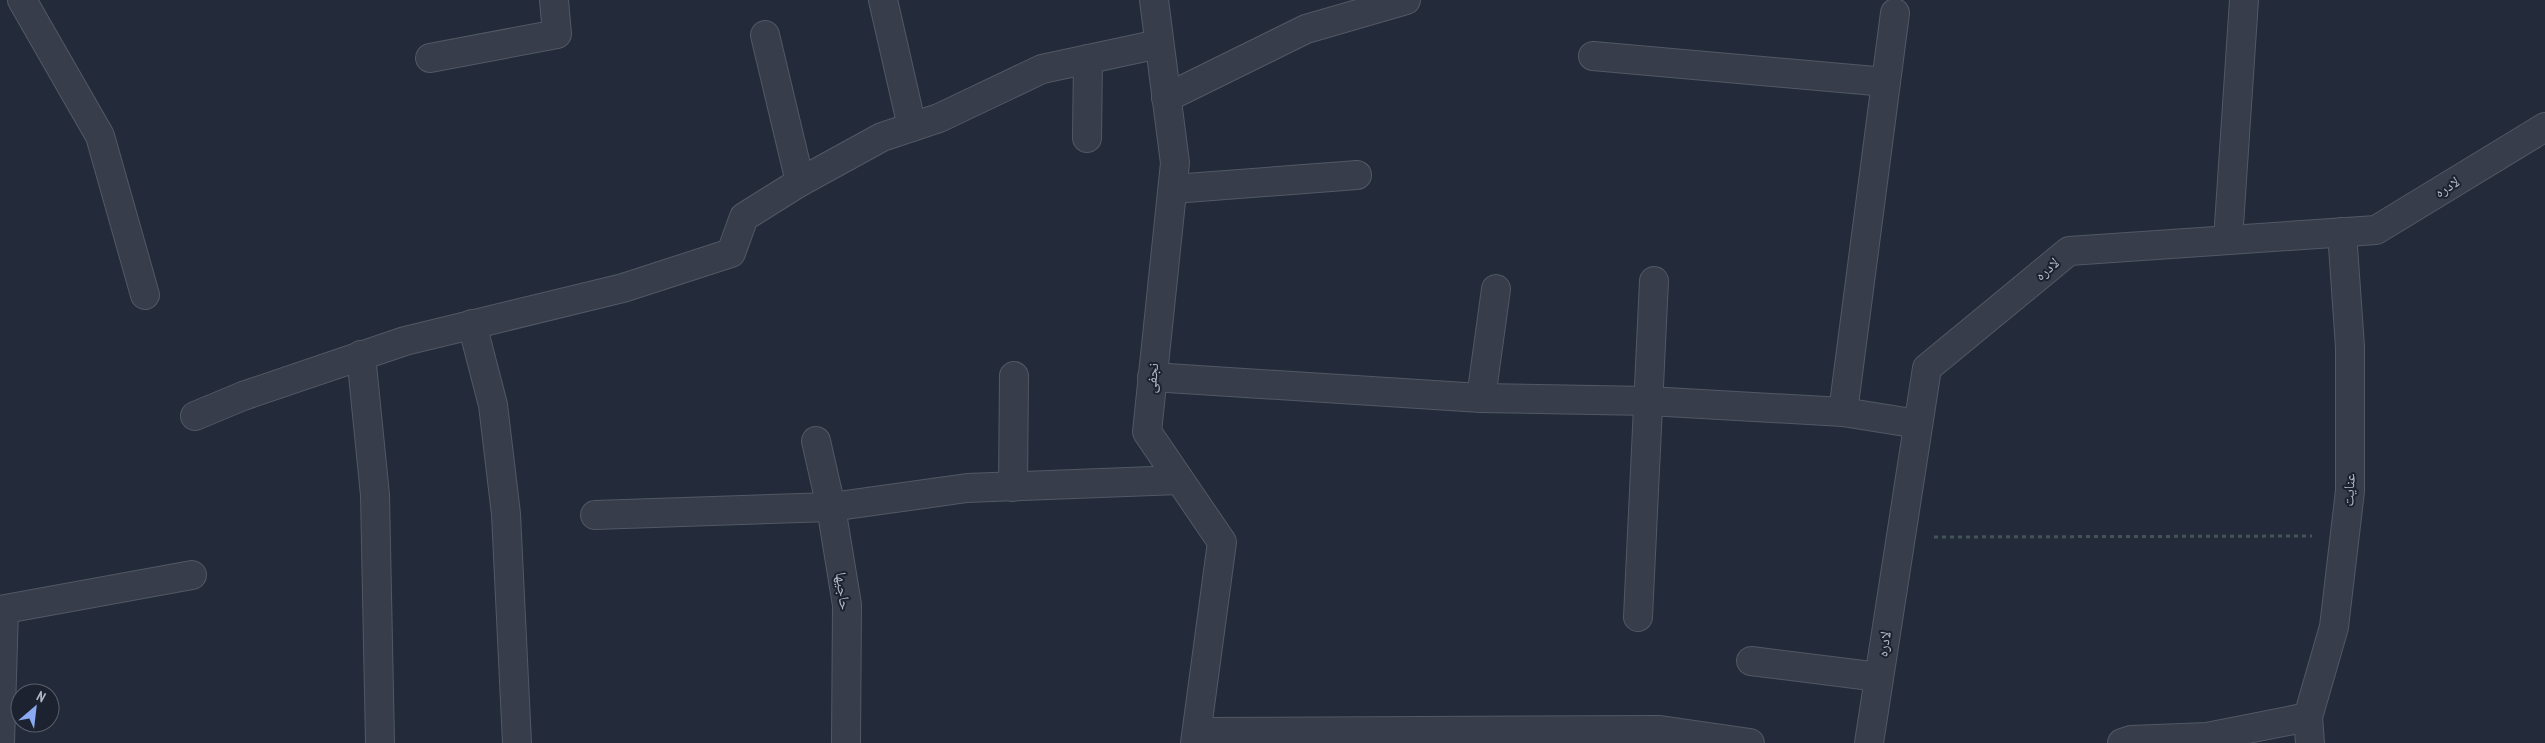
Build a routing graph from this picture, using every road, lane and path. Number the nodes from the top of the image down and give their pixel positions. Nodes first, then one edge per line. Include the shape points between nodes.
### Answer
1 (22, 0) edge
2 (554, 0) edge
3 (883, 0) edge
4 (1154, 0) edge
5 (1406, 0) edge
6 (2244, 0) edge
7 (1895, 13) dead end
8 (765, 35) dead end
9 (1159, 44) junction
10 (1593, 56) dead end
11 (430, 58) dead end
12 (1088, 59) junction
13 (1886, 82) junction
14 (1166, 98) junction
15 (912, 127) junction
16 (2545, 127) edge
17 (1087, 138) dead end
18 (1357, 175) dead end
19 (800, 182) junction
20 (1172, 189) junction
21 (2342, 232) junction
22 (2228, 240) junction
23 (1654, 281) dead end
24 (1496, 289) dead end
25 (145, 295) dead end
26 (472, 324) junction
27 (361, 355) junction
28 (1014, 376) dead end
29 (1152, 377) junction
30 (1481, 398) junction
31 (1649, 401) junction
32 (1843, 412) junction
33 (195, 416) dead end
34 (1918, 424) junction
35 (816, 441) dead end
36 (1179, 480) junction
37 (1014, 487) junction
38 (831, 507) junction
39 (595, 515) dead end
40 (2345, 536) junction
41 (1901, 537) junction
42 (192, 575) dead end
43 (2, 610) edge
44 (1638, 617) dead end
45 (1751, 661) dead end
46 (1879, 677) junction
47 (2309, 730) edge
48 (1609, 736) edge
49 (1362, 737) edge
50 (1190, 739) edge
51 (0, 743) edge
52 (380, 743) edge
53 (516, 743) edge
54 (846, 743) edge
55 (1750, 743) edge
56 (1869, 743) edge
57 (2122, 743) edge

1 - 25 street via 100,136
2 - 11 street via 557,34
3 - 15 street
4 - 9 street, نجفی
5 - 14 street via 1306,29
6 - 22 street
7 - 13 street
8 - 19 street
9 - 12 street
9 - 14 street, نجفی
10 - 13 street
12 - 15 street via 1042,69 939,118
12 - 17 street
13 - 32 street
14 - 20 street, نجفی via 1175,164
15 - 19 street via 882,138
16 - 21 street, لادره via 2376,230
18 - 20 street
19 - 26 street via 744,217 731,253 623,288
20 - 29 street, نجفی
21 - 22 street, لادره
21 - 40 street, عنایت via 2350,347 2350,491
22 - 34 street, لادره via 2069,251 1927,368
23 - 31 street
24 - 30 street
26 - 27 street via 405,340
26 - 53 street via 493,404 506,514
27 - 33 street
27 - 52 street via 375,495
28 - 37 street
29 - 30 street
29 - 36 street, نجفی via 1147,432
30 - 31 street
31 - 32 street
31 - 44 street
32 - 34 street
34 - 41 street, لادره
35 - 38 street, حاجیها
36 - 37 street
36 - 50 street, نجفی via 1222,542
37 - 38 street via 967,488
38 - 39 street
38 - 54 street, حاجیها via 847,605
40 - 41 path
40 - 47 street, عنایت via 2334,627
41 - 46 street, لادره
42 - 43 street
43 - 51 street
45 - 46 street
46 - 56 street, لادره
47 - 57 street
48 - 49 street
48 - 55 street via 1660,730
49 - 50 street

